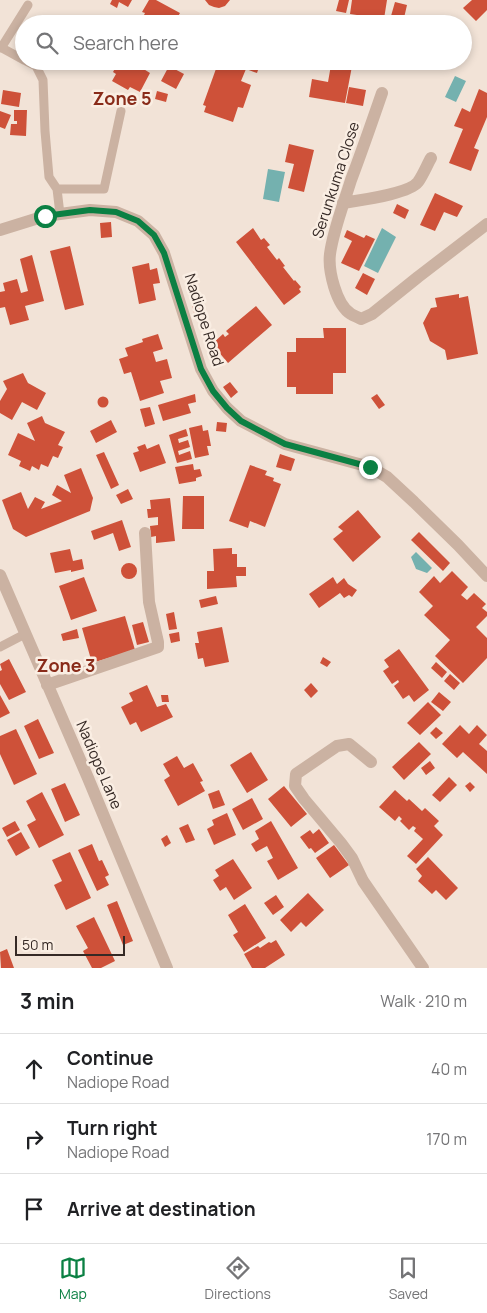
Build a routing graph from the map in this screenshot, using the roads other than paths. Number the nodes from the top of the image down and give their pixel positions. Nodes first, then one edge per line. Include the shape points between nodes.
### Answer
1 (28, 5) dead end
2 (22, 15) edge
3 (15, 26) edge
4 (1, 48) edge
5 (15, 55) edge
6 (38, 70) edge
7 (382, 93) dead end
8 (121, 111) dead end
9 (431, 158) dead end
10 (57, 189) junction
11 (344, 203) junction
12 (60, 214) junction
13 (487, 224) edge
14 (0, 230) edge
15 (144, 533) dead end
16 (0, 575) edge
17 (487, 576) edge
18 (26, 634) junction
19 (0, 647) edge
20 (47, 685) junction
21 (371, 762) dead end
22 (166, 968) edge
23 (423, 968) edge

1 - 2 lane
3 - 4 lane
4 - 5 lane
6 - 10 lane via 44,80 49,177
7 - 11 street, Serunkuma Close
8 - 10 lane via 104,190
9 - 11 street via 417,183 408,189
10 - 12 lane
11 - 13 street, Serunkuma Close via 330,254 330,269 344,308 361,319 372,314
12 - 14 street, Nadiope Road
12 - 17 street, Nadiope Road via 90,210 116,212 138,221 154,235 164,253 201,369 227,408 241,421 285,444 370,467 386,477
15 - 20 street via 149,602 158,648
16 - 18 street, Nadiope Lane
18 - 19 lane
18 - 20 street, Nadiope Lane
20 - 22 street, Nadiope Lane
21 - 23 street via 349,744 337,746 296,774 295,786 352,858 363,881

